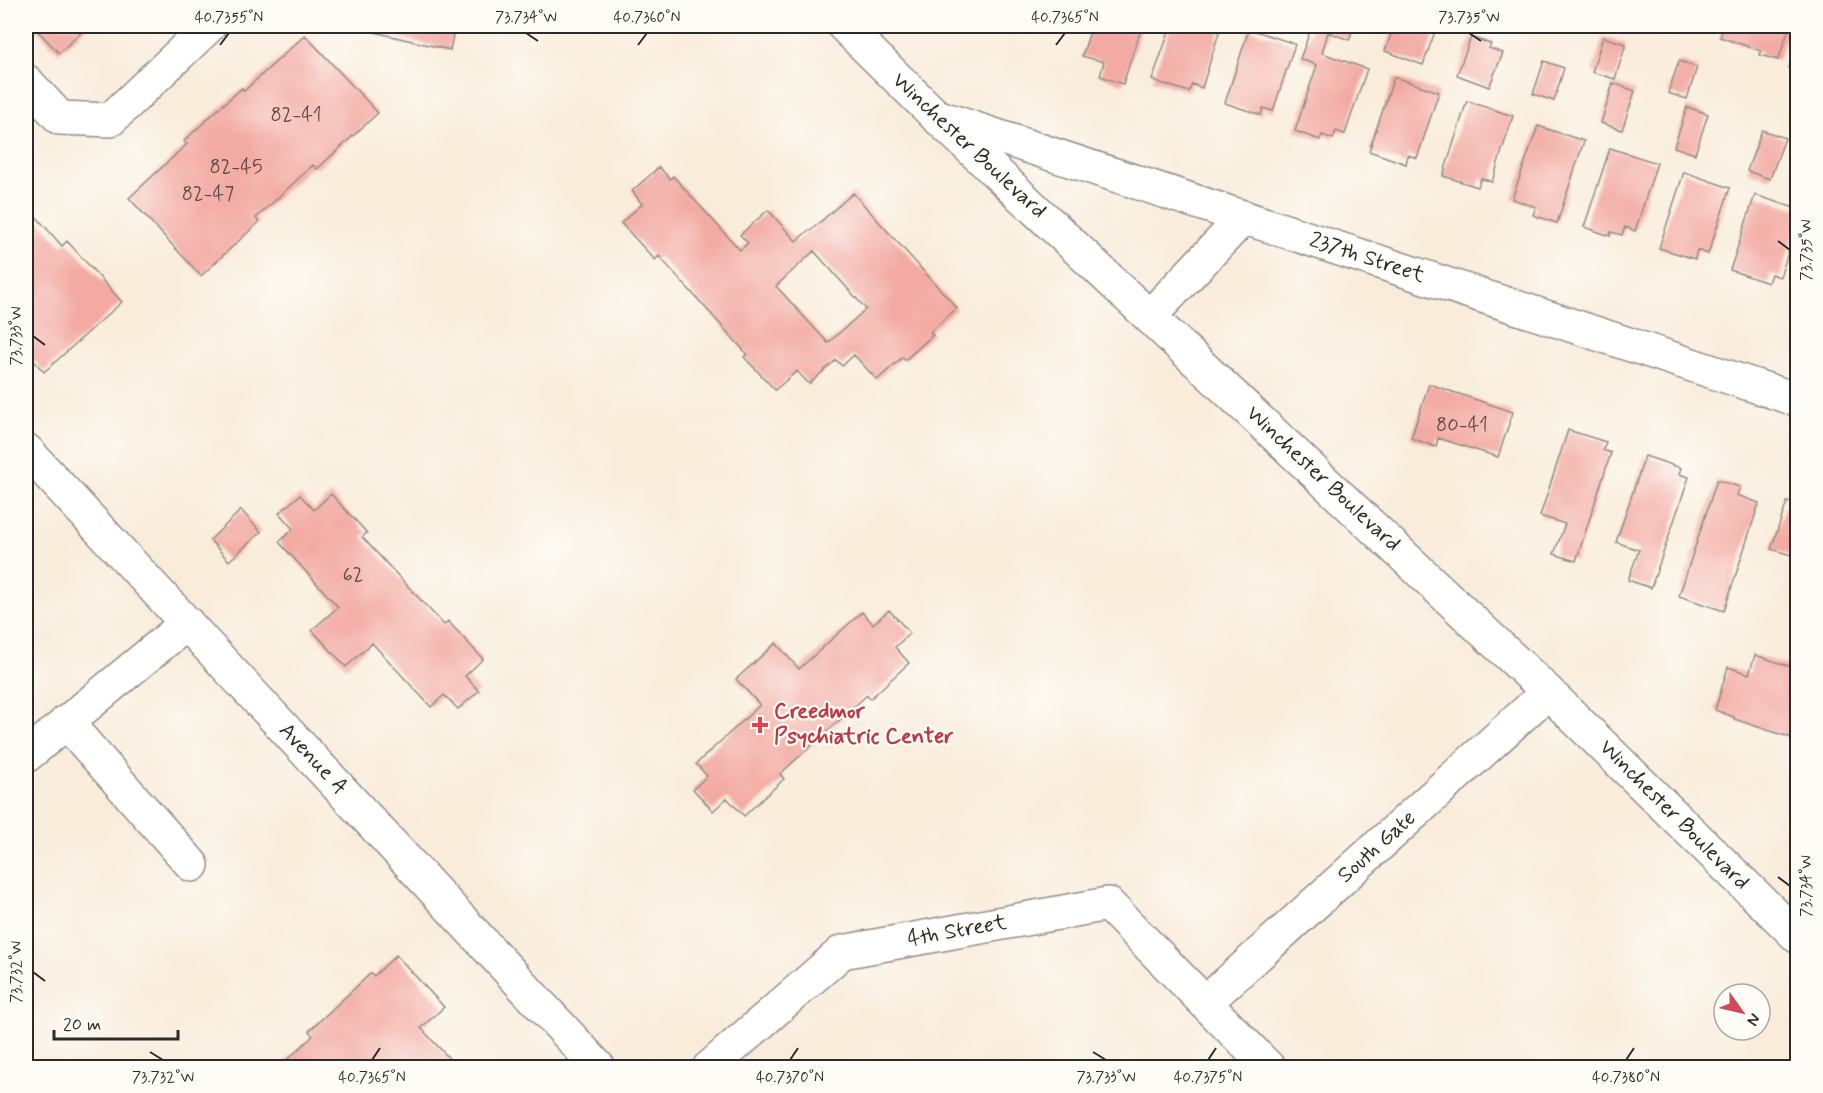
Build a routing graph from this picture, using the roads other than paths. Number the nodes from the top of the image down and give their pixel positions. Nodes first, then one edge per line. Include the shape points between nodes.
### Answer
1 (209, 26) edge
2 (844, 26) edge
3 (26, 81) edge
4 (936, 116) junction
5 (1244, 217) junction
6 (1150, 316) junction
7 (1797, 400) edge
8 (26, 450) edge
9 (187, 623) junction
10 (1548, 692) junction
11 (66, 722) junction
12 (26, 756) edge
13 (192, 865) dead end
14 (1797, 937) edge
15 (1206, 1002) junction
16 (599, 1068) edge
17 (709, 1068) edge
18 (1269, 1068) edge

1 - 3 street via 110,120 60,118
2 - 4 street, Winchester Boulevard
4 - 5 street, 237th Street
4 - 6 street, Winchester Boulevard
5 - 6 street
5 - 7 street, 237th Street
6 - 10 street, Winchester Boulevard
8 - 9 street, Avenue A
9 - 11 street
9 - 16 street, Avenue A
10 - 14 street, Winchester Boulevard
10 - 15 street, South Gate
11 - 12 street
11 - 13 street
15 - 17 street, 4th Street via 1108,904 842,952
15 - 18 street

